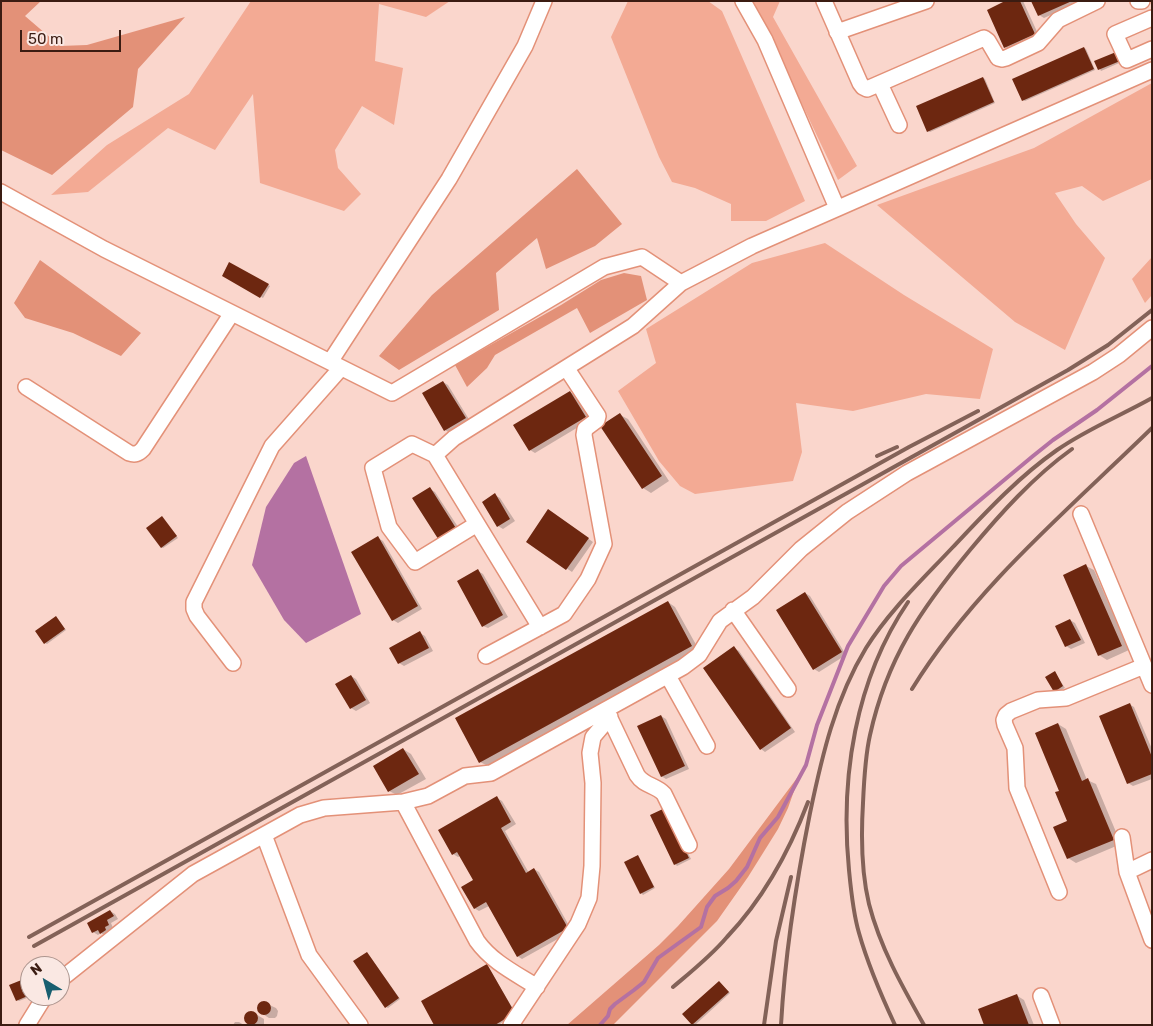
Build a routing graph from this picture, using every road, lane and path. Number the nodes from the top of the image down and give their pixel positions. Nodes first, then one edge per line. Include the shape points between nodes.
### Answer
1 (544, 1) edge
2 (743, 1) edge
3 (824, 1) edge
4 (926, 1) edge
5 (1097, 1) edge
6 (1138, 1) edge
7 (1142, 1) edge
8 (1152, 18) edge
9 (837, 32) junction
10 (1152, 49) edge
11 (1152, 70) edge
12 (880, 84) junction
13 (899, 125) dead end
14 (1, 192) edge
15 (837, 208) junction
16 (681, 283) junction
17 (232, 313) junction
18 (1152, 328) edge
19 (335, 365) junction
20 (568, 369) junction
21 (26, 387) dead end
22 (435, 455) junction
23 (1081, 514) dead end
24 (477, 524) junction
25 (733, 610) junction
26 (540, 627) junction
27 (486, 656) dead end
28 (233, 663) dead end
29 (1144, 666) junction
30 (668, 676) junction
31 (1152, 686) edge
32 (788, 689) dead end
33 (608, 714) junction
34 (707, 746) dead end
35 (403, 802) junction
36 (264, 835) junction
37 (1122, 837) dead end
38 (689, 845) dead end
39 (1152, 860) edge
40 (1127, 872) junction
41 (1060, 892) dead end
42 (1152, 940) edge
43 (70, 972) edge
44 (537, 987) junction
45 (1041, 996) dead end
46 (39, 1006) edge
47 (27, 1025) edge
48 (360, 1025) edge
49 (511, 1025) edge
50 (1052, 1025) edge

1 - 19 street via 524,46 449,179
2 - 15 street via 765,40
3 - 9 street
4 - 9 street
5 - 12 street via 1058,20 1038,43 1006,58 998,58 984,38
6 - 7 street
8 - 10 street via 1116,34 1127,60
9 - 12 street via 863,87 867,89
11 - 15 street
12 - 13 street
14 - 17 street via 104,249
15 - 16 street via 752,246
16 - 19 street via 642,257 604,267 392,393
16 - 20 street via 633,326
17 - 19 street
17 - 21 street via 143,449 134,455
18 - 25 street via 1093,372 907,473 847,512 801,549 753,597
19 - 28 street via 272,446 194,602 197,616
20 - 22 street via 454,438
20 - 26 street via 598,416 584,435 604,544 588,579 571,605 564,614
22 - 24 street
22 - 24 street via 412,444 373,468 389,527 414,562
23 - 29 street
24 - 26 street
25 - 30 street via 720,621 699,655
25 - 32 street
26 - 27 street
29 - 31 street
29 - 41 street via 1066,698 1038,700 1011,711 1004,720 1015,748 1017,788
30 - 33 street
30 - 34 street
33 - 35 street via 498,770 466,776 428,796
33 - 38 street via 637,775 644,784 664,794
33 - 44 street via 593,737 590,753 593,783 589,898 578,924
35 - 36 street via 324,808 300,815
35 - 44 street via 481,946 495,960
36 - 43 street via 193,874
36 - 48 street via 309,956
37 - 40 street
39 - 40 street
40 - 42 street
44 - 49 street
45 - 50 street
46 - 47 street

